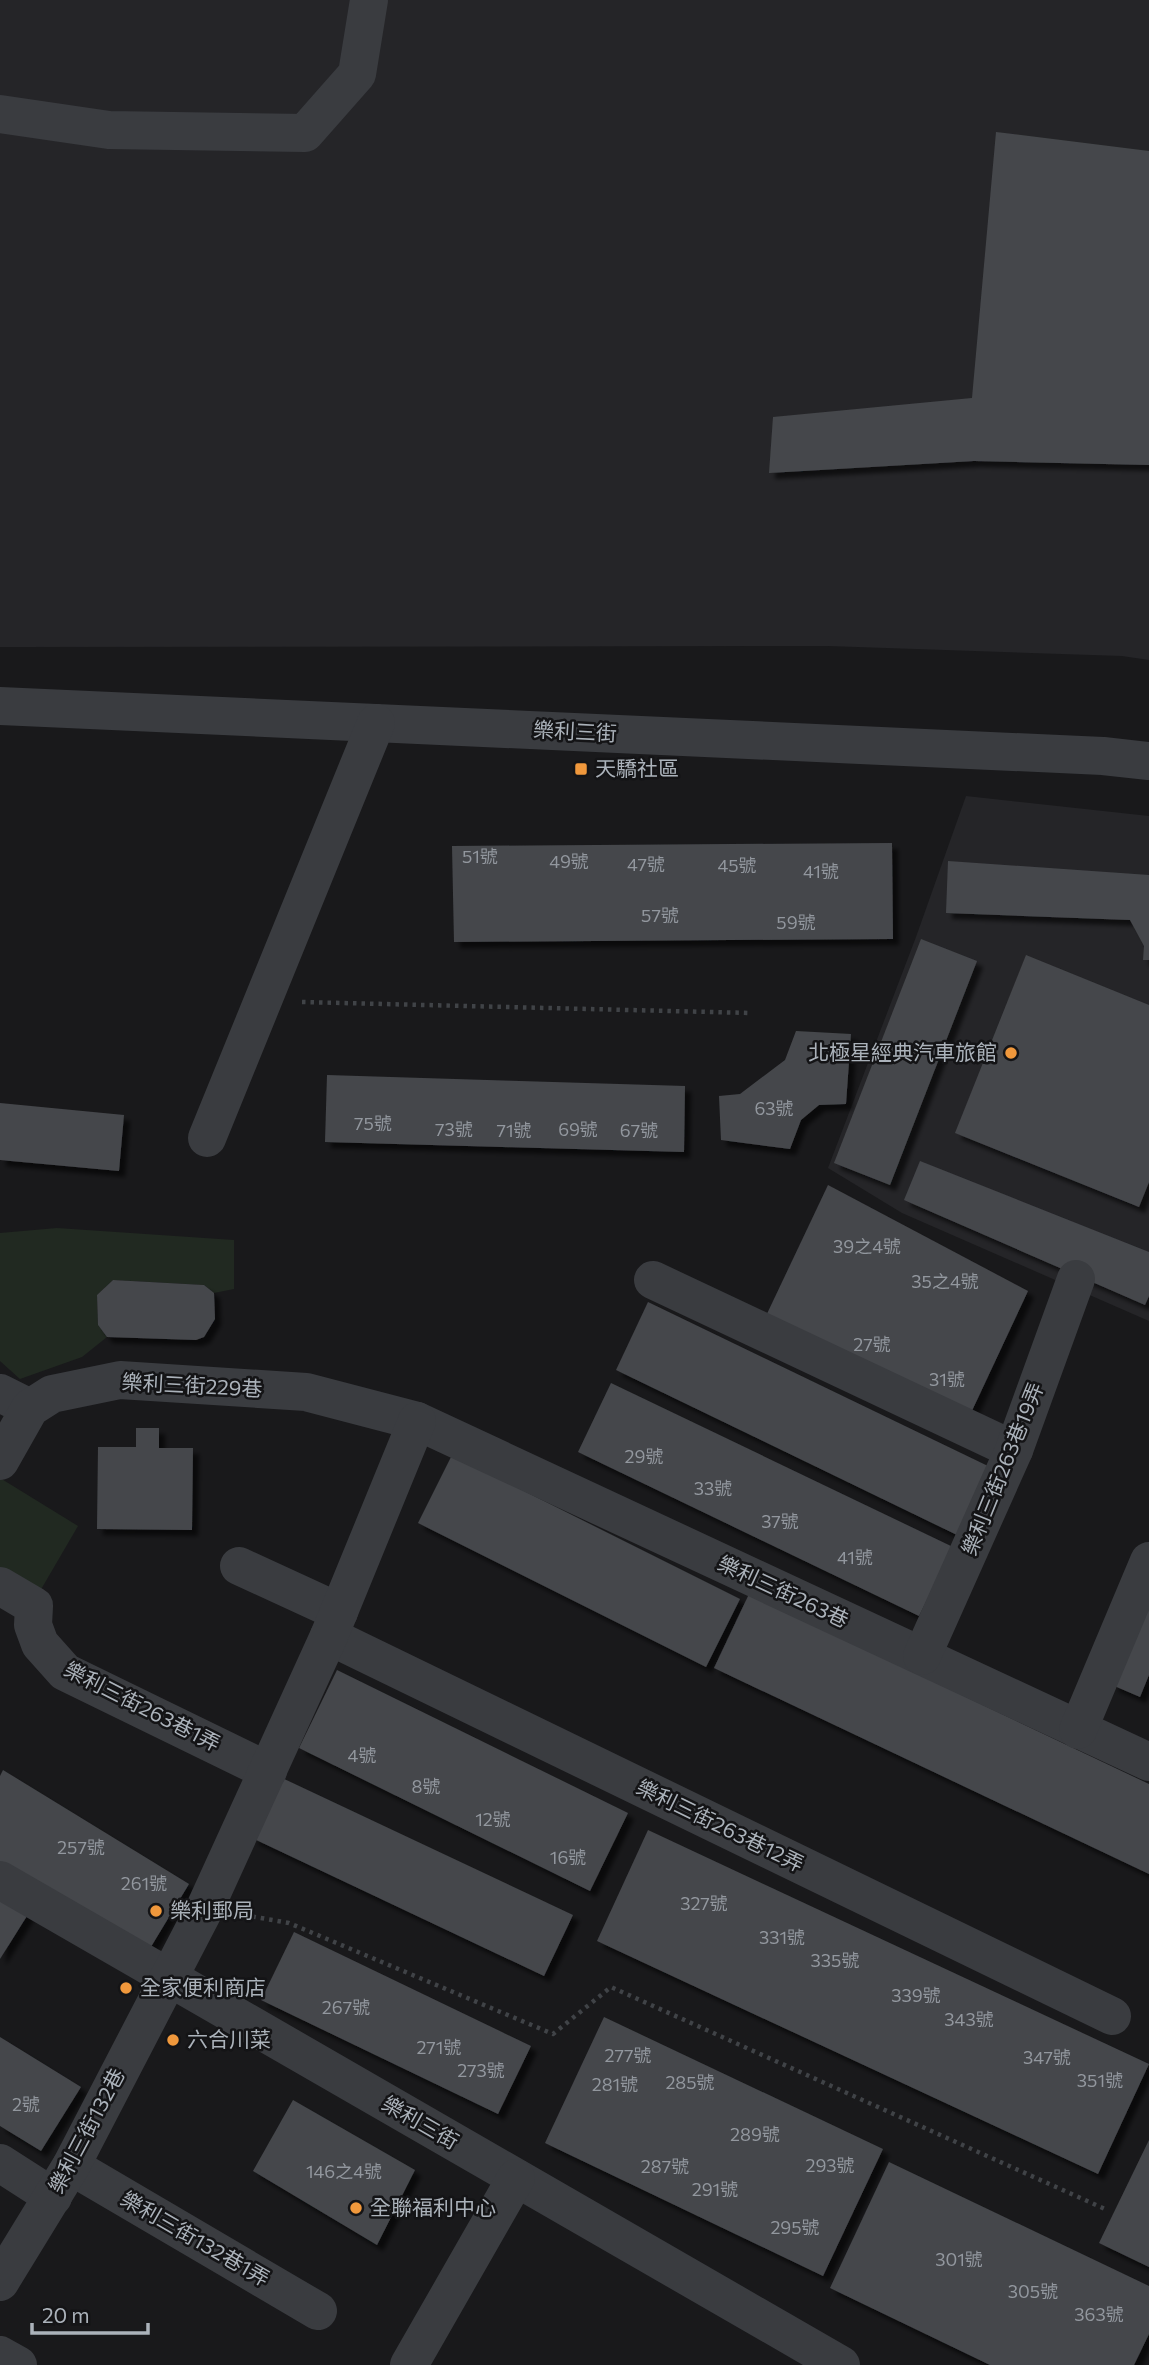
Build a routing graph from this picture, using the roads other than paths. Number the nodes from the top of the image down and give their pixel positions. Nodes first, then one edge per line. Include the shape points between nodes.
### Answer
1 (369, 0) edge
2 (0, 114) edge
3 (0, 706) edge
4 (376, 723) junction
5 (1149, 761) edge
6 (207, 1138) dead end
7 (1076, 1279) dead end
8 (653, 1280) dead end
9 (15, 1400) edge
10 (417, 1421) junction
11 (1014, 1450) junction
12 (0, 1461) edge
13 (1149, 1561) edge
14 (240, 1566) dead end
15 (0, 1586) edge
16 (334, 1624) junction
17 (922, 1656) junction
18 (1078, 1730) junction
19 (1149, 1762) edge
20 (268, 1771) junction
21 (0, 1880) edge
22 (168, 1977) junction
23 (1112, 2016) dead end
24 (0, 2163) edge
25 (516, 2178) junction
26 (62, 2182) junction
27 (0, 2282) edge
28 (318, 2311) dead end
29 (0, 2355) edge
30 (18, 2365) edge
31 (409, 2365) edge
32 (841, 2365) edge

1 - 2 street via 356,74 305,132 108,130
3 - 4 street, 樂利三街
4 - 5 street, 樂利三街
4 - 6 street
7 - 11 street, 樂利三街263巷19弄
8 - 11 street
9 - 10 street, 樂利三街229巷 via 120,1380 306,1392
9 - 12 street, 樂利三街229巷
10 - 16 street, 樂利三街132巷
10 - 17 street, 樂利三街263巷
11 - 17 street, 樂利三街263巷19弄
13 - 18 street
14 - 16 street, 樂利三街263巷12弄
15 - 20 street, 樂利三街263巷1弄 via 34,1606 33,1625 40,1644 65,1672
16 - 20 street, 樂利三街132巷
16 - 23 street, 樂利三街263巷12弄
17 - 18 street, 樂利三街263巷
18 - 19 street, 樂利三街263巷
20 - 22 street, 樂利三街132巷
21 - 22 street, 樂利三街
22 - 25 street, 樂利三街
22 - 26 street, 樂利三街132巷
24 - 26 street, 樂利三街132巷1弄
25 - 31 street
25 - 32 street, 樂利三街
26 - 27 street, 樂利三街132巷
26 - 28 street, 樂利三街132巷1弄
29 - 30 street

